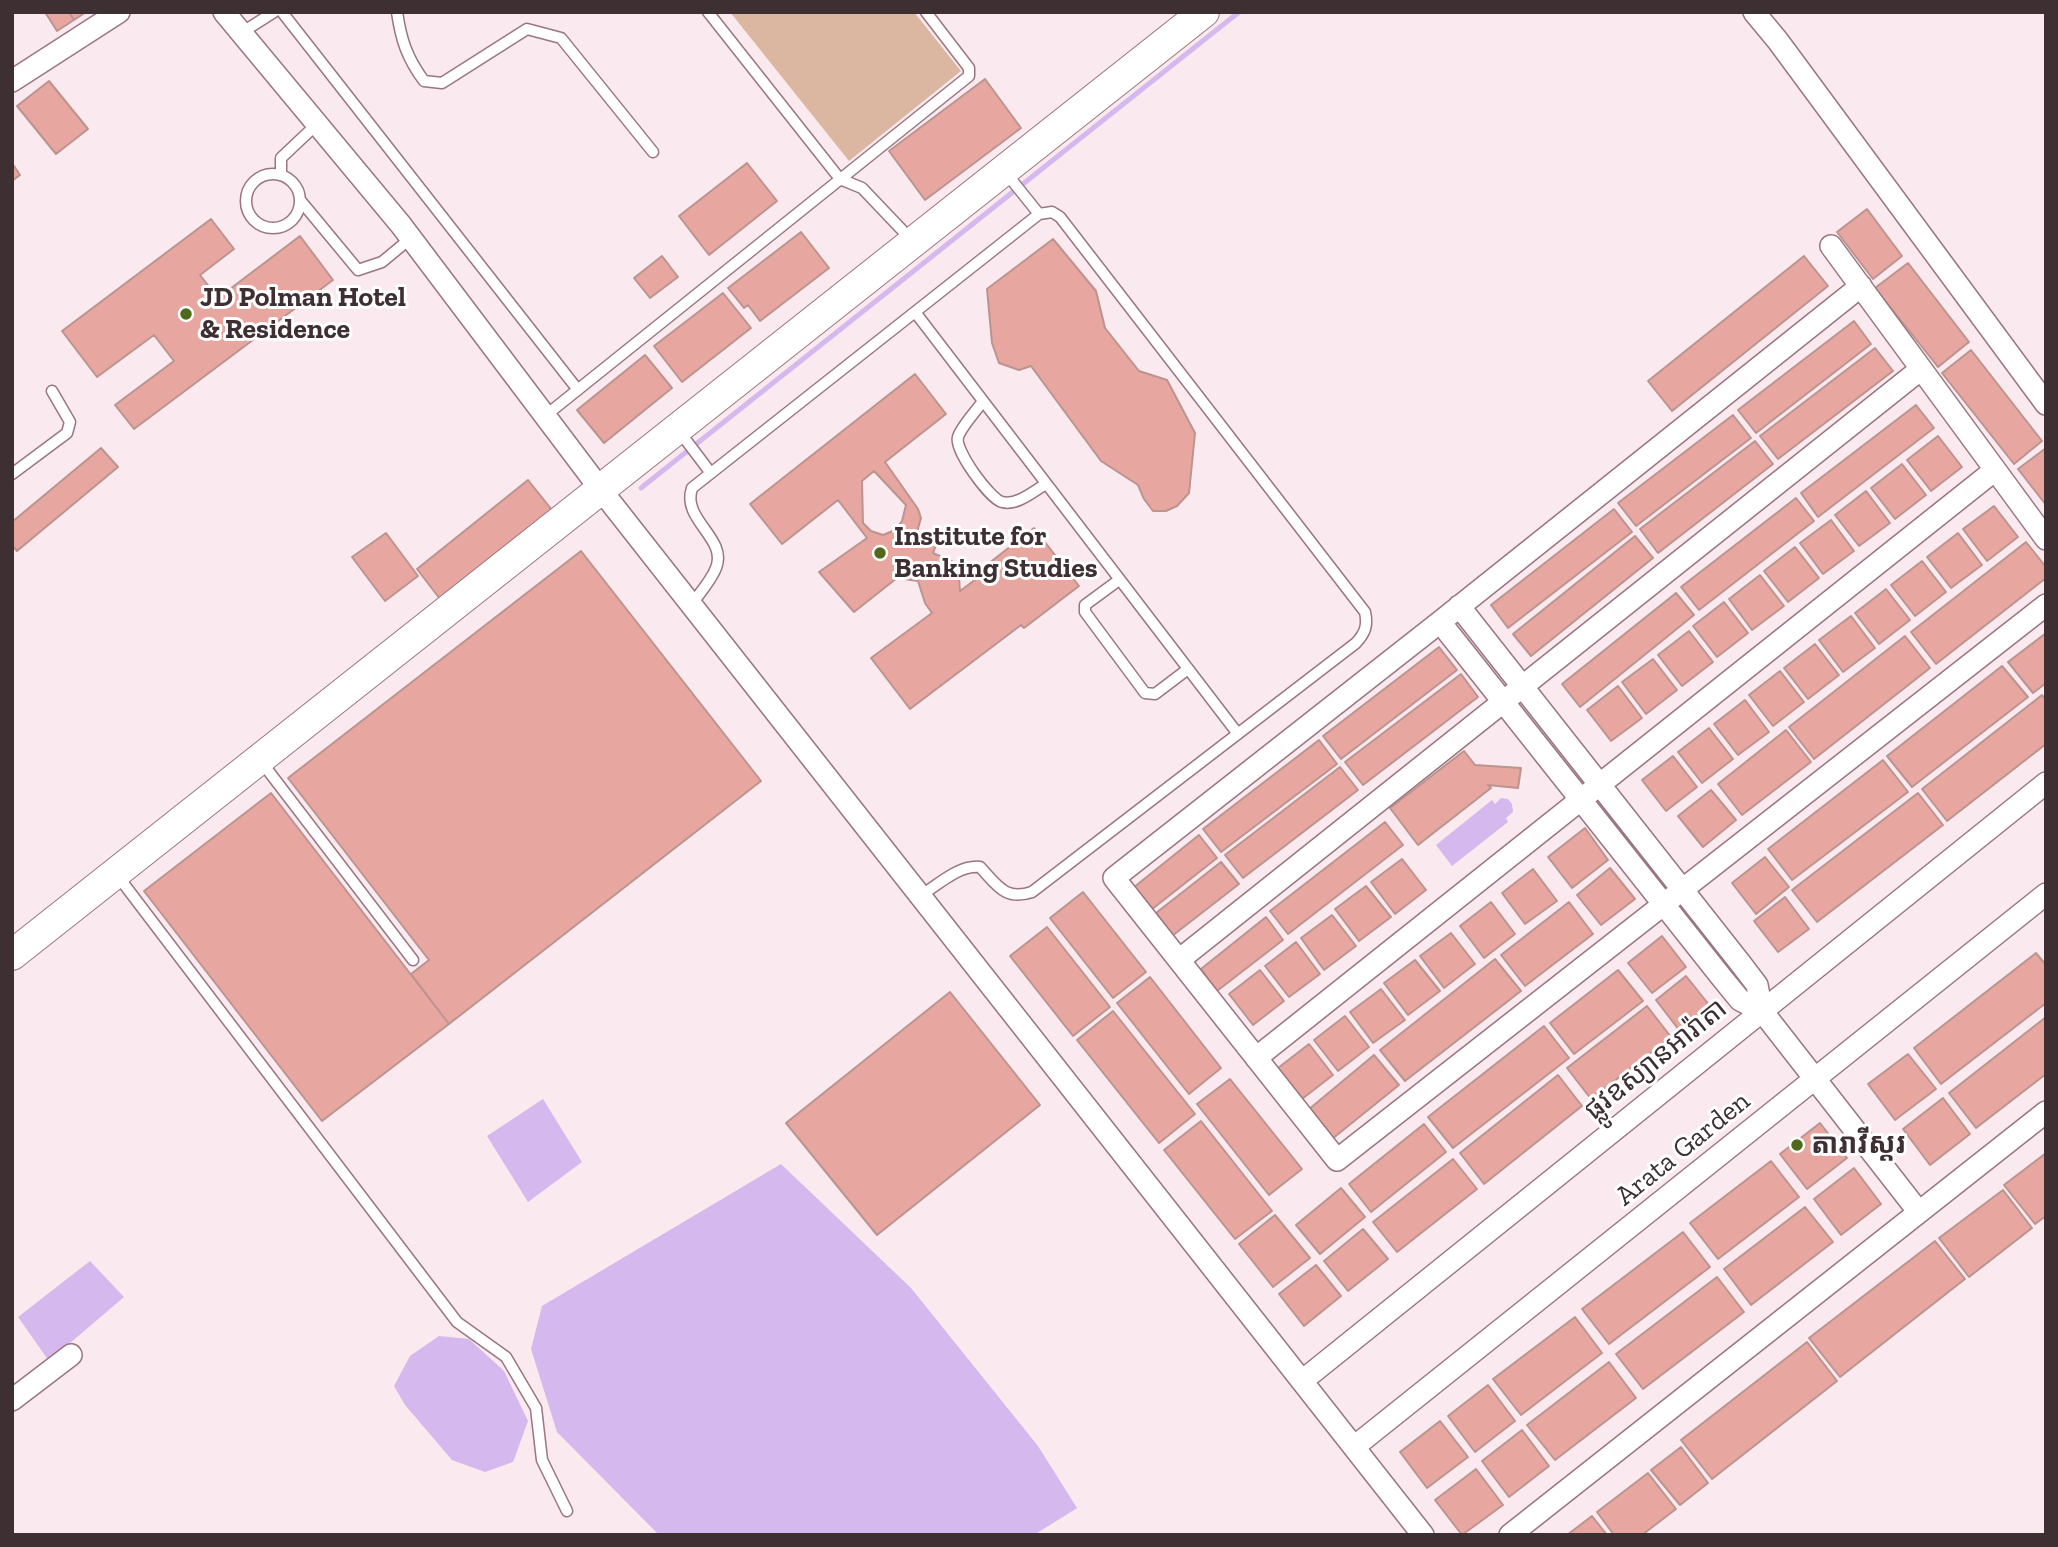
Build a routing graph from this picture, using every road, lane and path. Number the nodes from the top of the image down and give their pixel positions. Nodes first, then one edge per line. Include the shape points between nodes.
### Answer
1 (119, 12) edge
2 (224, 12) edge
3 (274, 12) edge
4 (282, 12) edge
5 (397, 12) edge
6 (708, 12) edge
7 (926, 12) edge
8 (1204, 12) edge
9 (1754, 12) edge
10 (242, 33) junction
11 (12, 81) edge
12 (317, 124) junction
13 (653, 152) dead end
14 (1007, 174) junction
15 (281, 175) junction
16 (840, 179) junction
17 (300, 200) junction
18 (1039, 214) junction
19 (411, 238) junction
20 (911, 244) junction
21 (1831, 246) dead end
22 (1861, 286) junction
23 (915, 312) junction
24 (1921, 369) junction
25 (578, 390) junction
26 (52, 391) dead end
27 (983, 401) junction
28 (2046, 404) edge
29 (545, 416) junction
30 (680, 433) junction
31 (1995, 470) junction
32 (710, 472) junction
33 (12, 474) edge
34 (1046, 484) junction
35 (601, 489) junction
36 (2046, 539) edge
37 (1119, 580) junction
38 (691, 605) junction
39 (2046, 605) edge
40 (1460, 606) junction
41 (1440, 622) junction
42 (1188, 669) junction
43 (1524, 687) junction
44 (1503, 703) junction
45 (1238, 734) junction
46 (260, 760) junction
47 (2046, 783) edge
48 (1601, 785) junction
49 (1582, 800) junction
50 (115, 873) junction
51 (1683, 889) junction
52 (2046, 894) edge
53 (920, 896) junction
54 (1662, 905) junction
55 (12, 955) edge
56 (413, 960) dead end
57 (1179, 960) junction
58 (1762, 1011) junction
59 (1256, 1058) junction
60 (1815, 1079) junction
61 (2046, 1112) edge
62 (1917, 1212) junction
63 (71, 1354) dead end
64 (1302, 1381) junction
65 (12, 1400) edge
66 (1354, 1447) junction
67 (567, 1511) dead end
68 (1423, 1535) edge
69 (1510, 1535) edge

1 - 11 street
2 - 10 street
3 - 10 lane
4 - 25 lane
5 - 13 lane via 410,62 424,81 442,83 527,29 561,38
6 - 16 lane
7 - 16 lane via 969,68 969,76
8 - 14 street
9 - 28 street
10 - 12 street
12 - 15 lane via 282,158
12 - 19 street
14 - 18 lane
14 - 20 street
15 - 17 lane via 295,185
15 - 17 lane via 263,176 249,187 245,204 253,221 270,229 288,224 295,218
16 - 20 lane via 862,188
16 - 25 lane
17 - 19 lane via 358,270 382,262
18 - 23 lane
18 - 45 lane via 1052,212 1060,218 1365,612 1368,623 1356,643
19 - 29 street
20 - 30 street
21 - 22 street
22 - 24 street
22 - 40 street
23 - 27 lane
23 - 32 lane
24 - 31 street
24 - 43 street
25 - 29 lane
26 - 33 lane via 70,422 67,433
27 - 34 lane
27 - 34 lane via 958,437 967,464 1002,502 1014,502
29 - 35 street
30 - 32 lane
30 - 35 street
31 - 36 street
31 - 48 street
32 - 38 lane via 692,488 689,507 717,550 717,567
34 - 37 lane
35 - 38 street
35 - 46 street
37 - 42 lane
37 - 42 lane via 1085,605 1085,612 1145,693 1155,694
38 - 53 street
39 - 51 street
40 - 41 street
40 - 43 street
41 - 44 street
41 - 57 street via 1114,878
42 - 45 lane
43 - 44 street
43 - 48 street
44 - 49 street
44 - 57 street
45 - 53 lane via 1032,892 1008,894 980,867 971,866
46 - 50 street
46 - 56 lane
47 - 58 street, ផ្លូវឧស្យានអារ៉ាតា
48 - 49 street
48 - 51 street
49 - 54 street
49 - 59 street
50 - 55 street
50 - 67 lane via 457,1322 506,1357 536,1408 542,1460
51 - 54 street
51 - 58 street via 1757,985
52 - 60 street, Arata Garden
53 - 64 street
54 - 58 street via 1740,1000
54 - 59 street via 1336,1160
57 - 59 street
58 - 60 street
58 - 64 street, ផ្លូវឧស្យានអារ៉ាតា
60 - 62 street
60 - 66 street, Arata Garden
61 - 62 street
62 - 69 street
63 - 65 street
64 - 66 street
66 - 68 street

